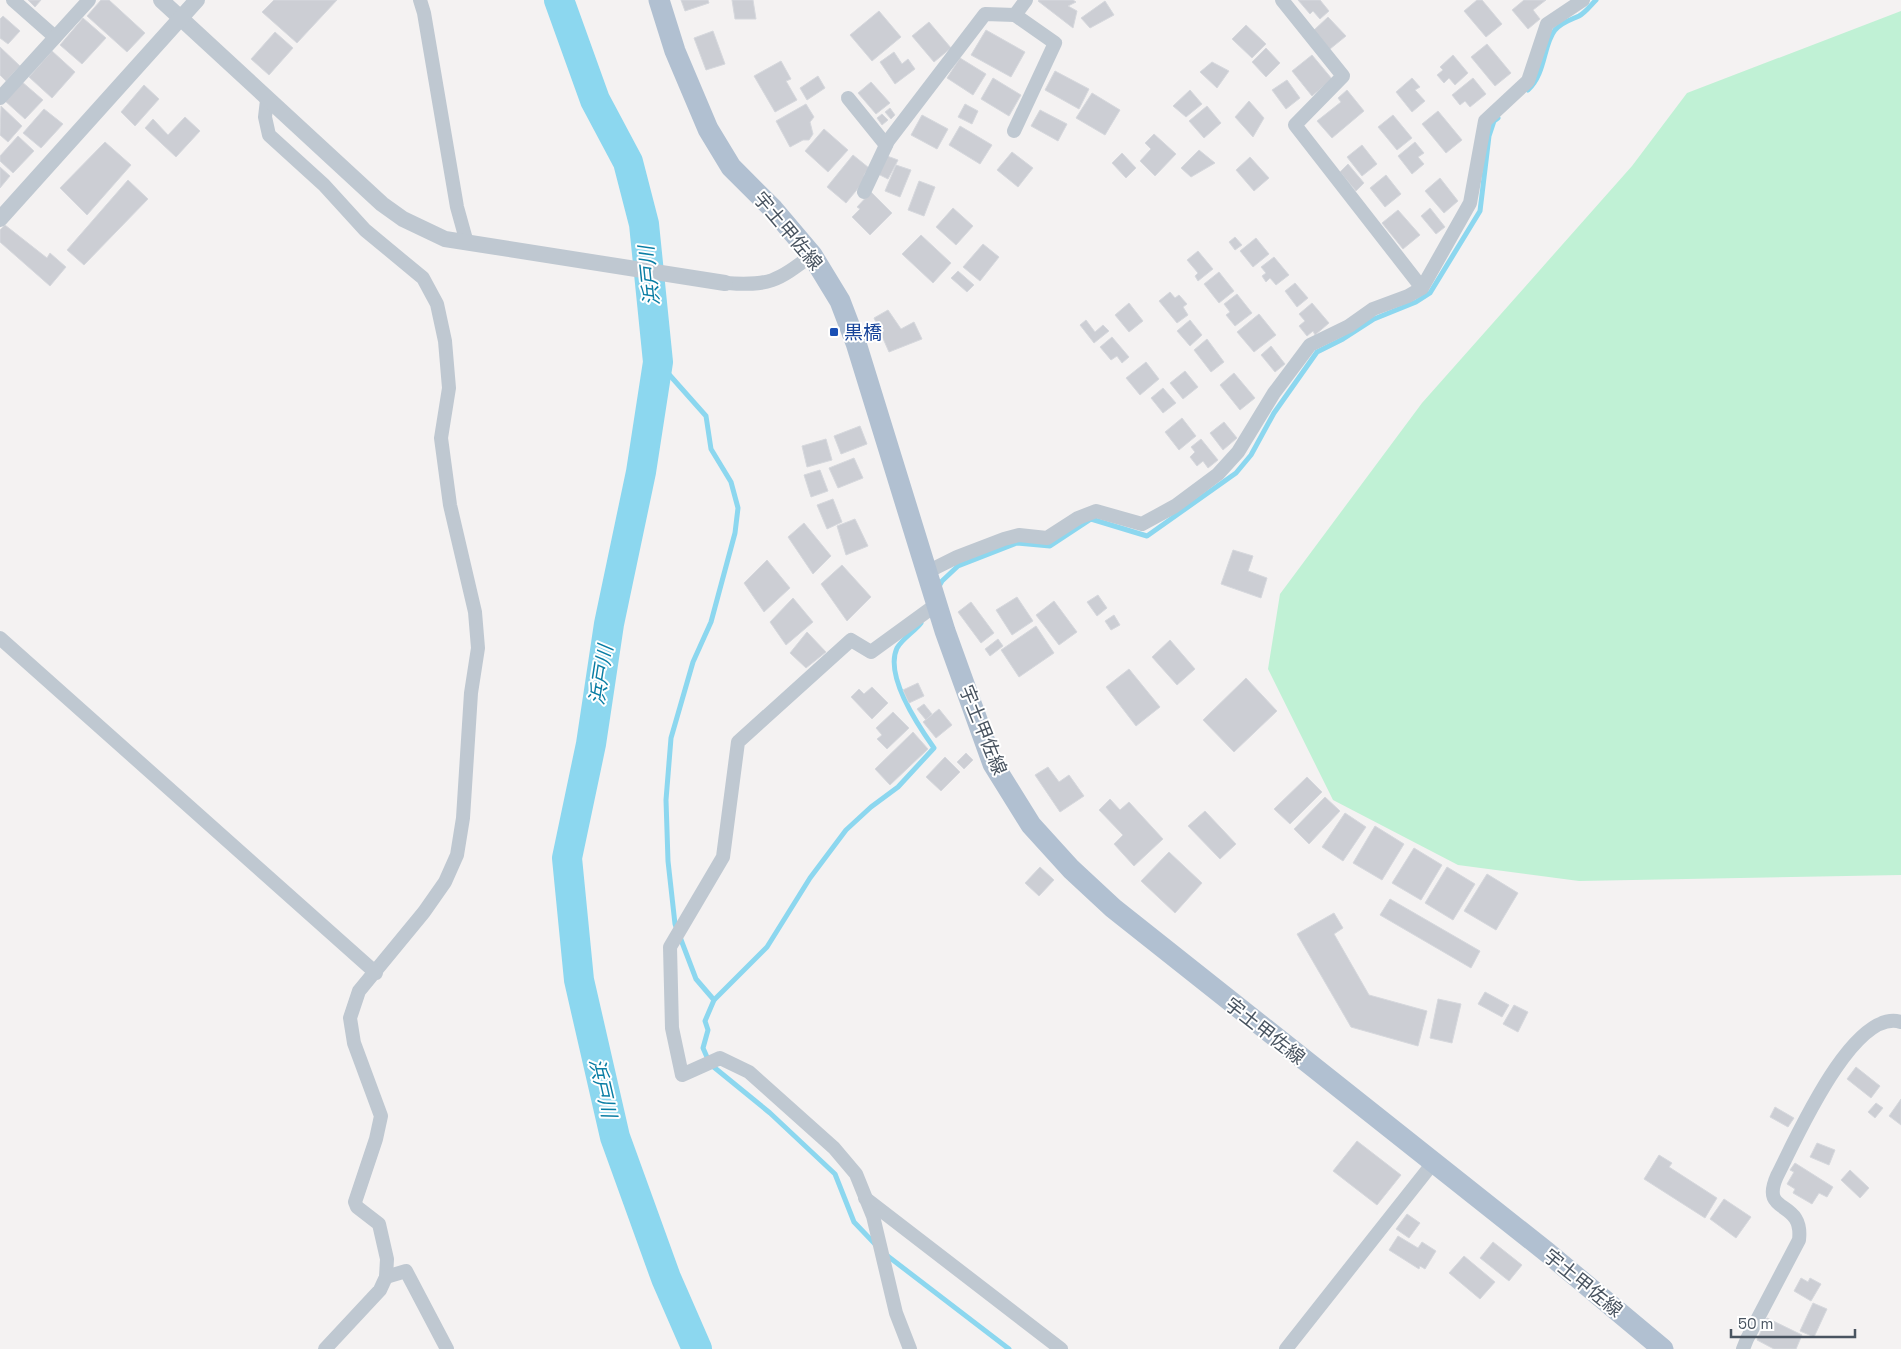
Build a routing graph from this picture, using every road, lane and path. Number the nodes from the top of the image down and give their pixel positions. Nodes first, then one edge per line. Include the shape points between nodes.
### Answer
1 (13, 0) edge
2 (90, 0) edge
3 (161, 0) edge
4 (198, 0) edge
5 (420, 0) edge
6 (658, 0) edge
7 (1026, 0) edge
8 (1282, 0) edge
9 (1583, 0) edge
10 (1015, 15) junction
11 (181, 17) junction
12 (55, 37) junction
13 (1, 95) edge
14 (848, 98) dead end
15 (267, 100) junction
16 (1014, 131) dead end
17 (886, 145) junction
18 (864, 192) dead end
19 (0, 219) edge
20 (474, 244) junction
21 (812, 255) junction
22 (725, 283) joint
23 (1422, 288) junction
24 (927, 572) junction
25 (937, 604) junction
26 (0, 638) edge
27 (376, 974) junction
28 (1901, 1022) edge
29 (1432, 1163) junction
30 (865, 1197) junction
31 (386, 1277) junction
32 (325, 1349) edge
33 (447, 1349) edge
34 (910, 1349) edge
35 (1061, 1349) edge
36 (1286, 1349) edge
37 (1663, 1349) edge
38 (1743, 1349) edge

1 - 12 street
2 - 12 street
3 - 11 street
4 - 11 street
5 - 20 street via 457,207
6 - 21 main road, 宇土甲佐線 via 708,129 731,167
7 - 10 street
8 - 23 street via 1343,76 1295,125
9 - 23 street via 1547,24 1528,81 1485,121 1470,203
10 - 16 street via 1055,43
10 - 17 street via 985,14
11 - 15 street
11 - 19 street
12 - 13 street
14 - 17 street
15 - 20 street via 382,204 403,219 445,239
15 - 27 street via 265,117 269,135 324,185 365,230 423,278 437,304 445,341 449,388 440,438 450,505 475,612 478,648 463,818 457,855 445,882
17 - 18 street
20 - 22 street
21 - 22 street via 786,275 759,285
21 - 24 main road, 宇土甲佐線 via 840,301 856,342
23 - 24 street via 1373,309 1349,326 1310,346 1274,393 1238,452 1218,474 1176,506 1142,524 1096,511 1078,518 1047,538 1019,536 1004,539
24 - 25 main road, 宇土甲佐線
25 - 29 main road, 宇土甲佐線 via 993,764 1031,825 1113,908
25 - 30 street via 871,652 851,640 738,742 723,857 670,947 672,1028 682,1075 720,1058 749,1072 834,1148 856,1174
26 - 27 street
27 - 31 street via 359,991 350,1018 354,1043 381,1116 355,1202 379,1224 387,1259
28 - 38 street via 1882,1022 1855,1041 1835,1067 1771,1188 1777,1202 1794,1214 1801,1227 1799,1240
29 - 36 street
29 - 37 main road, 宇土甲佐線 via 1548,1253
30 - 34 street via 873,1216 896,1313
30 - 35 street
31 - 32 street via 380,1290
31 - 33 street via 406,1272

